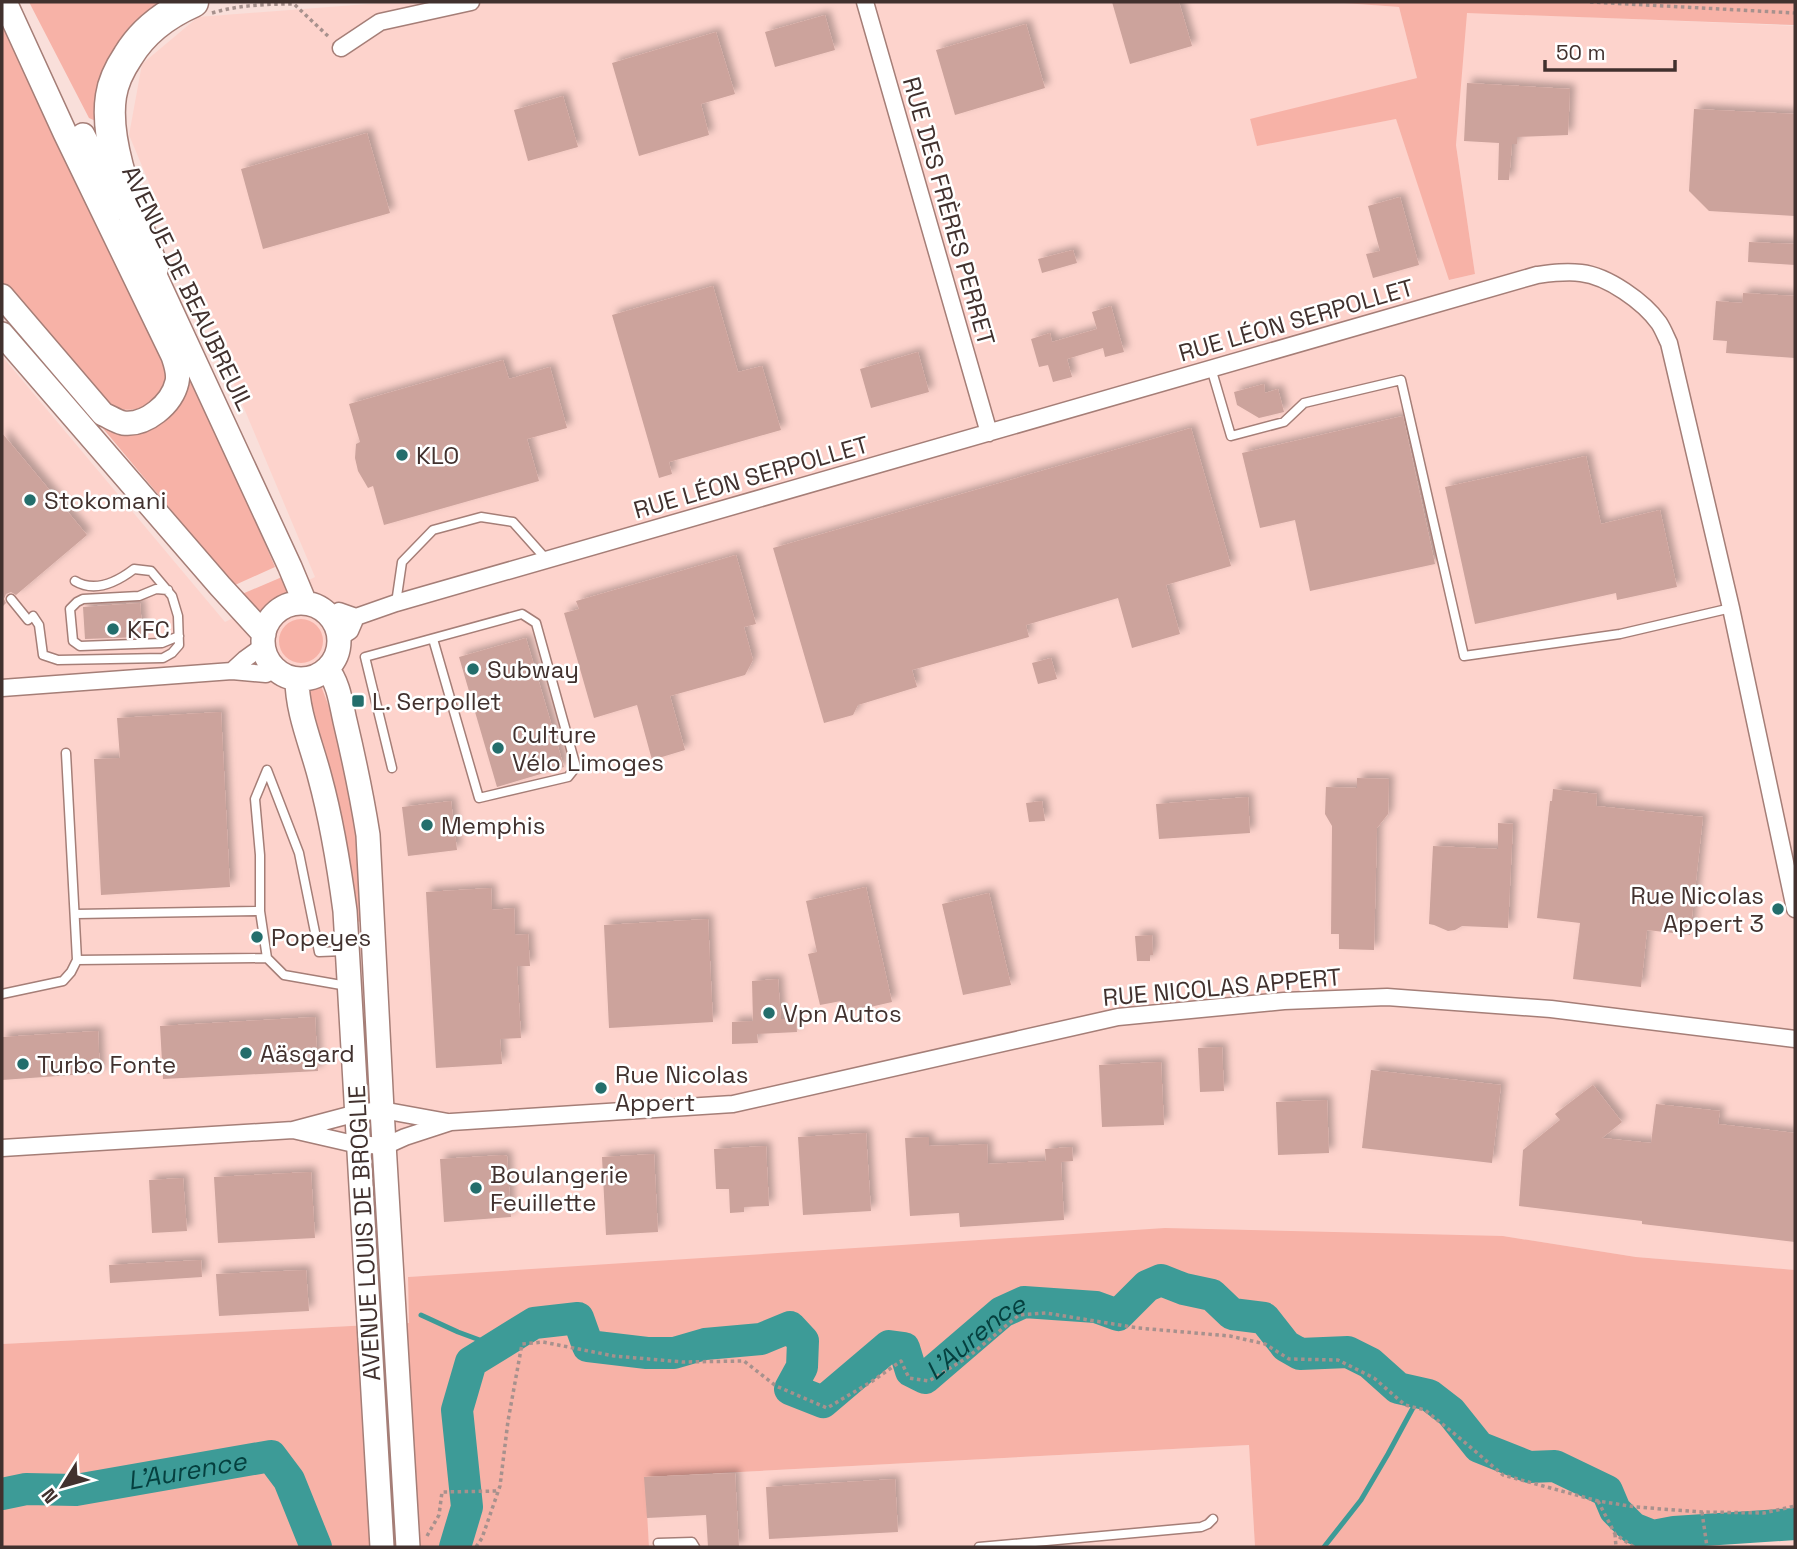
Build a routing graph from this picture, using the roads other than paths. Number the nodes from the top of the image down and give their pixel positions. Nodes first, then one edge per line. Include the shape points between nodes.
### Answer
1 (5, 2) edge
2 (13, 2) edge
3 (471, 2) edge
4 (865, 2) edge
5 (197, 9) edge
6 (341, 48) road end
7 (153, 268) junction
8 (2, 296) edge
9 (2, 310) edge
10 (2, 334) edge
11 (1211, 368) junction
12 (989, 433) junction
13 (130, 481) junction
14 (547, 560) junction
15 (75, 581) dead end
16 (168, 590) junction
17 (10, 599) dead end
18 (305, 603) junction
19 (396, 603) junction
20 (1731, 608) junction
21 (356, 617) junction
22 (334, 627) junction
23 (178, 636) junction
24 (433, 639) junction
25 (264, 640) junction
26 (275, 669) junction
27 (327, 669) junction
28 (232, 671) junction
29 (298, 679) junction
30 (2, 688) edge
31 (66, 753) dead end
32 (392, 768) dead end
33 (1795, 909) edge
34 (260, 911) junction
35 (76, 914) junction
36 (347, 950) junction
37 (267, 958) junction
38 (77, 960) junction
39 (349, 986) junction
40 (2, 994) edge
41 (1795, 1039) edge
42 (382, 1110) junction
43 (357, 1113) junction
44 (451, 1122) junction
45 (293, 1130) junction
46 (359, 1144) junction
47 (384, 1146) junction
48 (2, 1148) edge
49 (1213, 1519) dead end
50 (417, 1542) edge
51 (658, 1543) dead end
52 (382, 1547) edge
53 (695, 1547) edge
54 (979, 1547) edge

1 - 8 main road via 173,356 178,370 171,396 156,412 135,423 103,414
2 - 7 main road, AVENUE DE BEAUBREUIL
3 - 6 street via 380,22
4 - 12 street, RUE DES FRÈRES PERRET
5 - 7 highway via 168,15 149,29 119,71 111,94 111,131 118,167
7 - 18 main road, AVENUE DE BEAUBREUIL
9 - 13 main road
10 - 13 main road
11 - 12 street, RUE LÉON SERPOLLET
11 - 20 street, RUE LÉON SERPOLLET via 1537,275 1561,271 1602,278 1650,312 1669,344
11 - 20 lane via 1231,436 1284,422 1304,403 1401,380 1464,656 1620,634
12 - 14 street, RUE LÉON SERPOLLET
13 - 25 main road
14 - 19 street, RUE LÉON SERPOLLET
14 - 19 lane via 513,523 481,517 433,530 402,562
15 - 16 lane via 102,586 134,569 151,571
16 - 23 lane via 178,616
16 - 23 lane via 76,602 70,609 73,641 80,646 162,643
17 - 23 lane via 39,625 43,655 58,660 163,658 179,645
18 - 22 main road via 324,610
18 - 25 main road via 280,609 271,618
19 - 21 street, RUE LÉON SERPOLLET
20 - 33 street, RUE LÉON SERPOLLET
21 - 22 street via 351,631
21 - 22 street, RUE LÉON SERPOLLET via 339,611
22 - 27 main road via 338,651
24 - 24 lane via 522,614 536,623 576,766 568,777 479,798
24 - 32 lane via 365,657
25 - 26 main road
25 - 28 street
26 - 28 street via 265,674
26 - 29 main road
27 - 29 main road
27 - 42 main road, AVENUE LOUIS DE BROGLIE via 334,677 342,709 368,835
28 - 30 street
29 - 36 main road, AVENUE LOUIS DE BROGLIE via 297,696 321,780 339,869
31 - 35 lane
34 - 35 lane
34 - 36 lane via 255,799 267,770 299,853 319,952
34 - 37 lane
35 - 38 lane
36 - 39 main road, AVENUE LOUIS DE BROGLIE
37 - 38 lane
37 - 39 lane via 284,975
38 - 40 lane via 62,981
39 - 43 main road, AVENUE LOUIS DE BROGLIE
41 - 44 street, RUE NICOLAS APPERT via 1551,1009 1387,996 1284,1001 1118,1017 733,1104
42 - 43 street, RUE NICOLAS APPERT
42 - 44 street, RUE NICOLAS APPERT
42 - 47 main road, AVENUE LOUIS DE BROGLIE
43 - 45 street, RUE NICOLAS APPERT
43 - 46 main road, AVENUE LOUIS DE BROGLIE
44 - 47 street, RUE NICOLAS APPERT
45 - 46 street
45 - 48 street
46 - 47 street
46 - 52 main road, AVENUE LOUIS DE BROGLIE
47 - 50 main road, AVENUE LOUIS DE BROGLIE
49 - 54 lane via 1201,1527
51 - 53 lane via 687,1541

